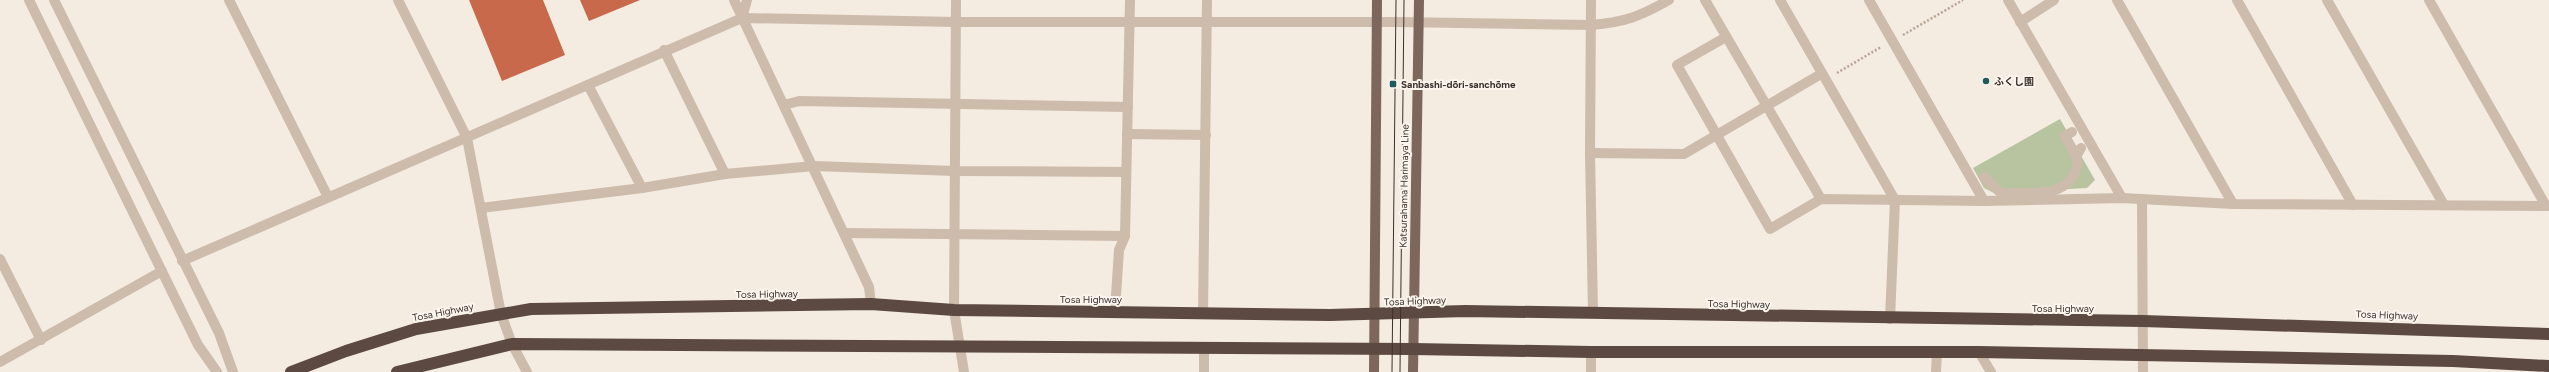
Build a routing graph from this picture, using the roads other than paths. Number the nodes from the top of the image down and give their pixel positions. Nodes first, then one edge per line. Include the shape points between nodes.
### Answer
1 (29, 0) edge
2 (54, 0) edge
3 (229, 0) edge
4 (398, 0) edge
5 (734, 0) edge
6 (747, 0) edge
7 (956, 0) edge
8 (1130, 0) edge
9 (1207, 0) edge
10 (1377, 0) edge
11 (1419, 0) edge
12 (1591, 0) edge
13 (1669, 0) edge
14 (1705, 0) edge
15 (1780, 0) edge
16 (1869, 0) edge
17 (2008, 0) edge
18 (2054, 0) edge
19 (2118, 0) edge
20 (2237, 0) edge
21 (2327, 0) edge
22 (2429, 0) edge
23 (742, 18) junction
24 (1207, 21) junction
25 (956, 22) junction
26 (1130, 22) junction
27 (1376, 22) junction
28 (2020, 22) junction
29 (1418, 23) junction
30 (1590, 25) junction
31 (1726, 37) junction
32 (664, 50) junction
33 (1822, 74) junction
34 (588, 85) junction
35 (955, 102) junction
36 (784, 105) junction
37 (1766, 106) junction
38 (1128, 107) junction
39 (2072, 132) dead end
40 (1127, 134) junction
41 (1206, 135) junction
42 (1716, 135) junction
43 (467, 138) junction
44 (1590, 153) junction
45 (814, 166) junction
46 (954, 171) junction
47 (1126, 172) junction
48 (725, 174) junction
49 (1984, 177) dead end
50 (642, 188) junction
51 (328, 197) junction
52 (2122, 198) junction
53 (1821, 199) junction
54 (2142, 199) junction
55 (1895, 200) junction
56 (1984, 201) junction
57 (2233, 204) junction
58 (2353, 205) junction
59 (2444, 206) junction
60 (2548, 206) edge
61 (480, 208) junction
62 (845, 233) junction
63 (954, 234) junction
64 (1125, 236) junction
65 (0, 259) edge
66 (182, 261) junction
67 (162, 271) junction
68 (871, 304) junction
69 (954, 310) junction
70 (1116, 311) junction
71 (1203, 313) junction
72 (1414, 313) junction
73 (1593, 313) junction
74 (501, 314) junction
75 (1374, 315) junction
76 (1890, 318) junction
77 (2143, 320) junction
78 (2549, 334) edge
79 (41, 340) junction
80 (512, 344) junction
81 (959, 347) junction
82 (1204, 349) junction
83 (1375, 349) junction
84 (1413, 349) junction
85 (1937, 351) junction
86 (1591, 352) junction
87 (1979, 352) junction
88 (2144, 356) junction
89 (0, 362) edge
90 (2549, 366) edge
91 (217, 372) edge
92 (233, 372) edge
93 (290, 372) edge
94 (397, 372) edge
95 (527, 372) edge
96 (964, 372) edge
97 (1204, 372) edge
98 (1374, 372) edge
99 (1413, 372) edge
100 (1591, 372) edge
101 (1936, 372) edge
102 (1991, 372) edge
103 (2143, 372) edge

1 - 67 street
2 - 66 street
3 - 51 street
4 - 43 street
5 - 23 street
6 - 23 street
7 - 25 street
8 - 26 street
9 - 24 street
10 - 27 main road
11 - 29 main road, Katsurahama Harimaya Line
12 - 30 street
13 - 30 street via 1639,17
14 - 31 street
15 - 33 street
16 - 56 street
17 - 28 street
18 - 28 street
19 - 57 street
20 - 58 street
21 - 59 street
22 - 60 street
23 - 25 street
23 - 32 street
23 - 36 street
24 - 26 street
24 - 27 street
24 - 41 street
25 - 26 street
25 - 35 street
26 - 38 street
27 - 29 street
27 - 75 main road
28 - 52 street
29 - 30 street
29 - 72 main road, Katsurahama Harimaya Line
30 - 44 street
31 - 37 street
31 - 42 street via 1677,65
32 - 34 street
32 - 48 street
33 - 37 street
33 - 55 street
34 - 43 street
34 - 50 street
35 - 36 street via 799,101
35 - 38 street
35 - 46 street
36 - 45 street
37 - 42 street
37 - 53 street
38 - 40 street
39 - 49 street via 2065,136 2079,152 2078,163 2072,177 2063,187 2052,191 2001,192
40 - 41 street
40 - 47 street
41 - 71 street
42 - 44 street via 1684,154
42 - 53 street via 1770,228
43 - 51 street
43 - 61 street
44 - 73 street
45 - 46 street
45 - 48 street
45 - 62 street
46 - 47 street
46 - 63 street
47 - 64 street
48 - 50 street
50 - 61 street
51 - 66 street
52 - 54 street
52 - 56 street
53 - 55 street
54 - 57 street
54 - 77 street
55 - 56 street
55 - 76 street
57 - 58 street
58 - 59 street
59 - 60 street
61 - 74 street
62 - 63 street
62 - 68 street via 869,287
63 - 64 street
63 - 69 street
64 - 70 street via 1119,250
65 - 79 street
66 - 92 street via 219,333
67 - 79 street
67 - 91 street via 198,346
68 - 69 highway, Tosa Highway
68 - 74 highway, Tosa Highway via 531,309
69 - 70 highway, Tosa Highway
69 - 81 street
70 - 71 highway, Tosa Highway
71 - 75 highway, Tosa Highway
72 - 73 highway, Tosa Highway
72 - 75 highway, Tosa Highway
72 - 84 main road, Katsurahama Harimaya Line
73 - 76 highway, Tosa Highway
74 - 80 street
74 - 93 highway, Tosa Highway via 416,329
75 - 83 main road
76 - 77 highway, Tosa Highway
77 - 78 highway, Tosa Highway
77 - 88 street
79 - 89 street
80 - 81 highway
80 - 94 highway
80 - 95 street
81 - 82 highway
81 - 96 street
82 - 83 highway
82 - 97 street
83 - 84 highway
83 - 98 main road
84 - 86 highway
84 - 99 main road, Katsurahama Harimaya Line
85 - 86 highway
85 - 87 highway
85 - 101 street
86 - 100 street
87 - 88 highway
87 - 102 street
88 - 90 highway via 2453,361
88 - 103 street

